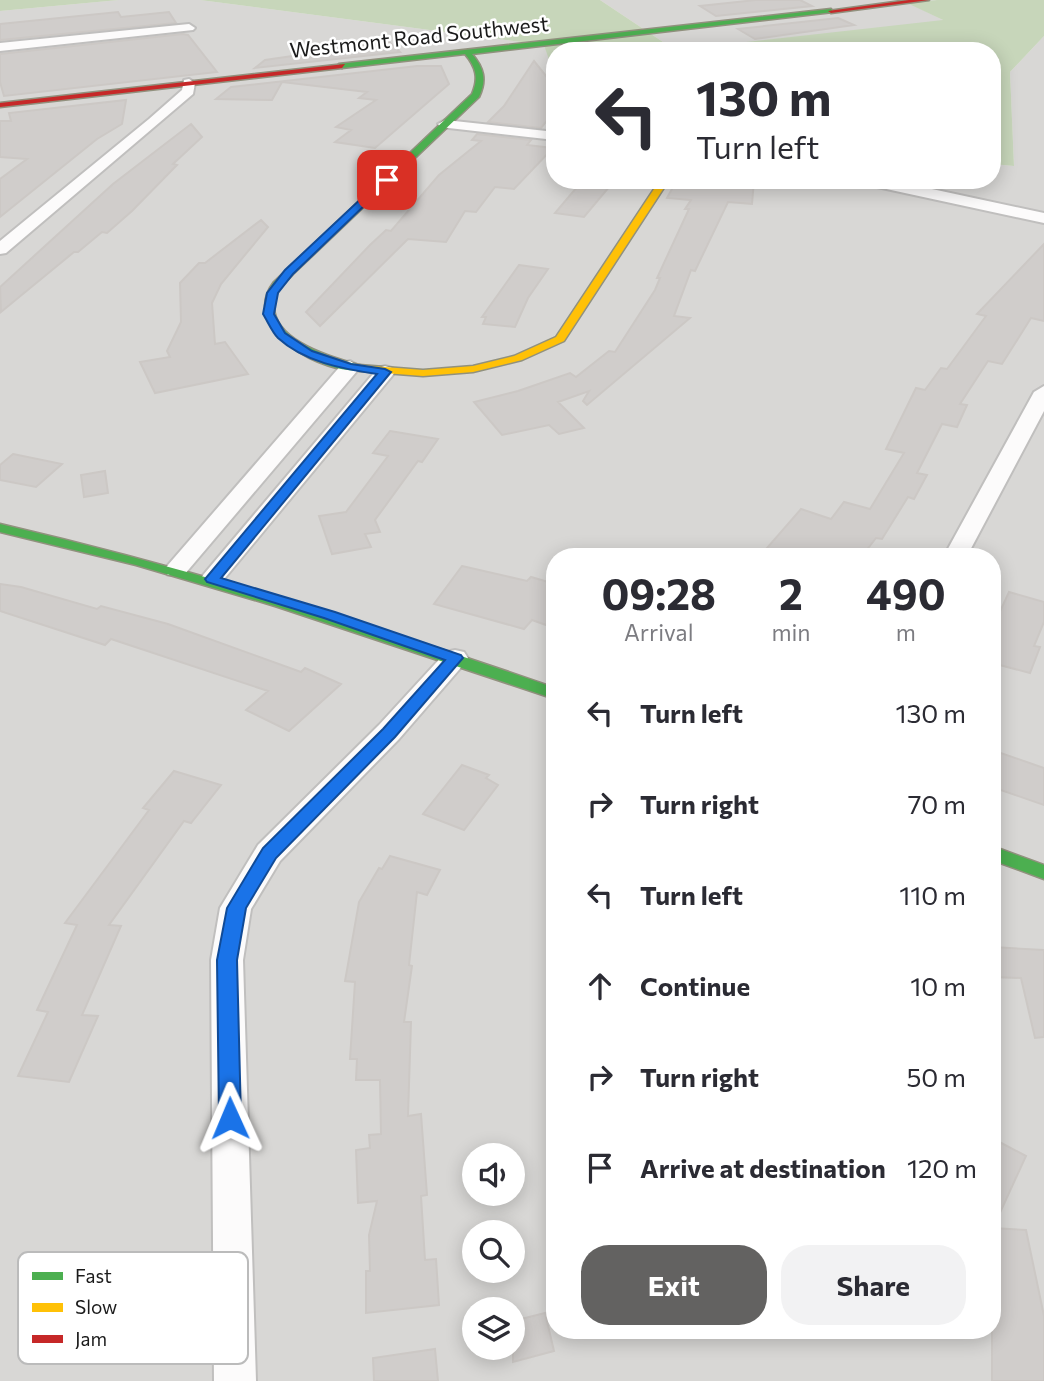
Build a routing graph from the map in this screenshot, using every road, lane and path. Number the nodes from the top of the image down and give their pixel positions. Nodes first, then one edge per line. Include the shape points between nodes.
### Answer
1 (926, 0) edge
2 (189, 28) dead end
3 (555, 42) edge
4 (546, 43) edge
5 (0, 47) edge
6 (467, 52) junction
7 (189, 83) junction
8 (0, 105) edge
9 (445, 124) junction
10 (546, 135) edge
11 (659, 189) edge
12 (910, 189) edge
13 (1044, 218) edge
14 (0, 249) edge
15 (350, 367) junction
16 (385, 372) junction
17 (1044, 392) edge
18 (0, 528) edge
19 (959, 548) edge
20 (176, 569) junction
21 (212, 579) junction
22 (455, 658) junction
23 (546, 691) edge
24 (1001, 856) edge
25 (1044, 872) edge
26 (233, 1252) edge

1 - 3 street, Westmont Road Southwest
2 - 5 street
4 - 6 street, Westmont Road Southwest
6 - 7 street, Westmont Road Southwest
6 - 9 street via 481,66 483,83
7 - 8 street, Westmont Road Southwest
7 - 14 street via 188,92 154,122
9 - 10 street
9 - 15 street via 272,293 269,314 281,335 307,353
11 - 16 street via 560,339 537,353 507,362 443,372
12 - 13 street
15 - 16 street
15 - 20 street
16 - 21 street
17 - 19 street
18 - 20 street
20 - 21 street
21 - 22 street
22 - 23 street
22 - 26 street via 389,733 269,853 236,908 227,960
24 - 25 street

